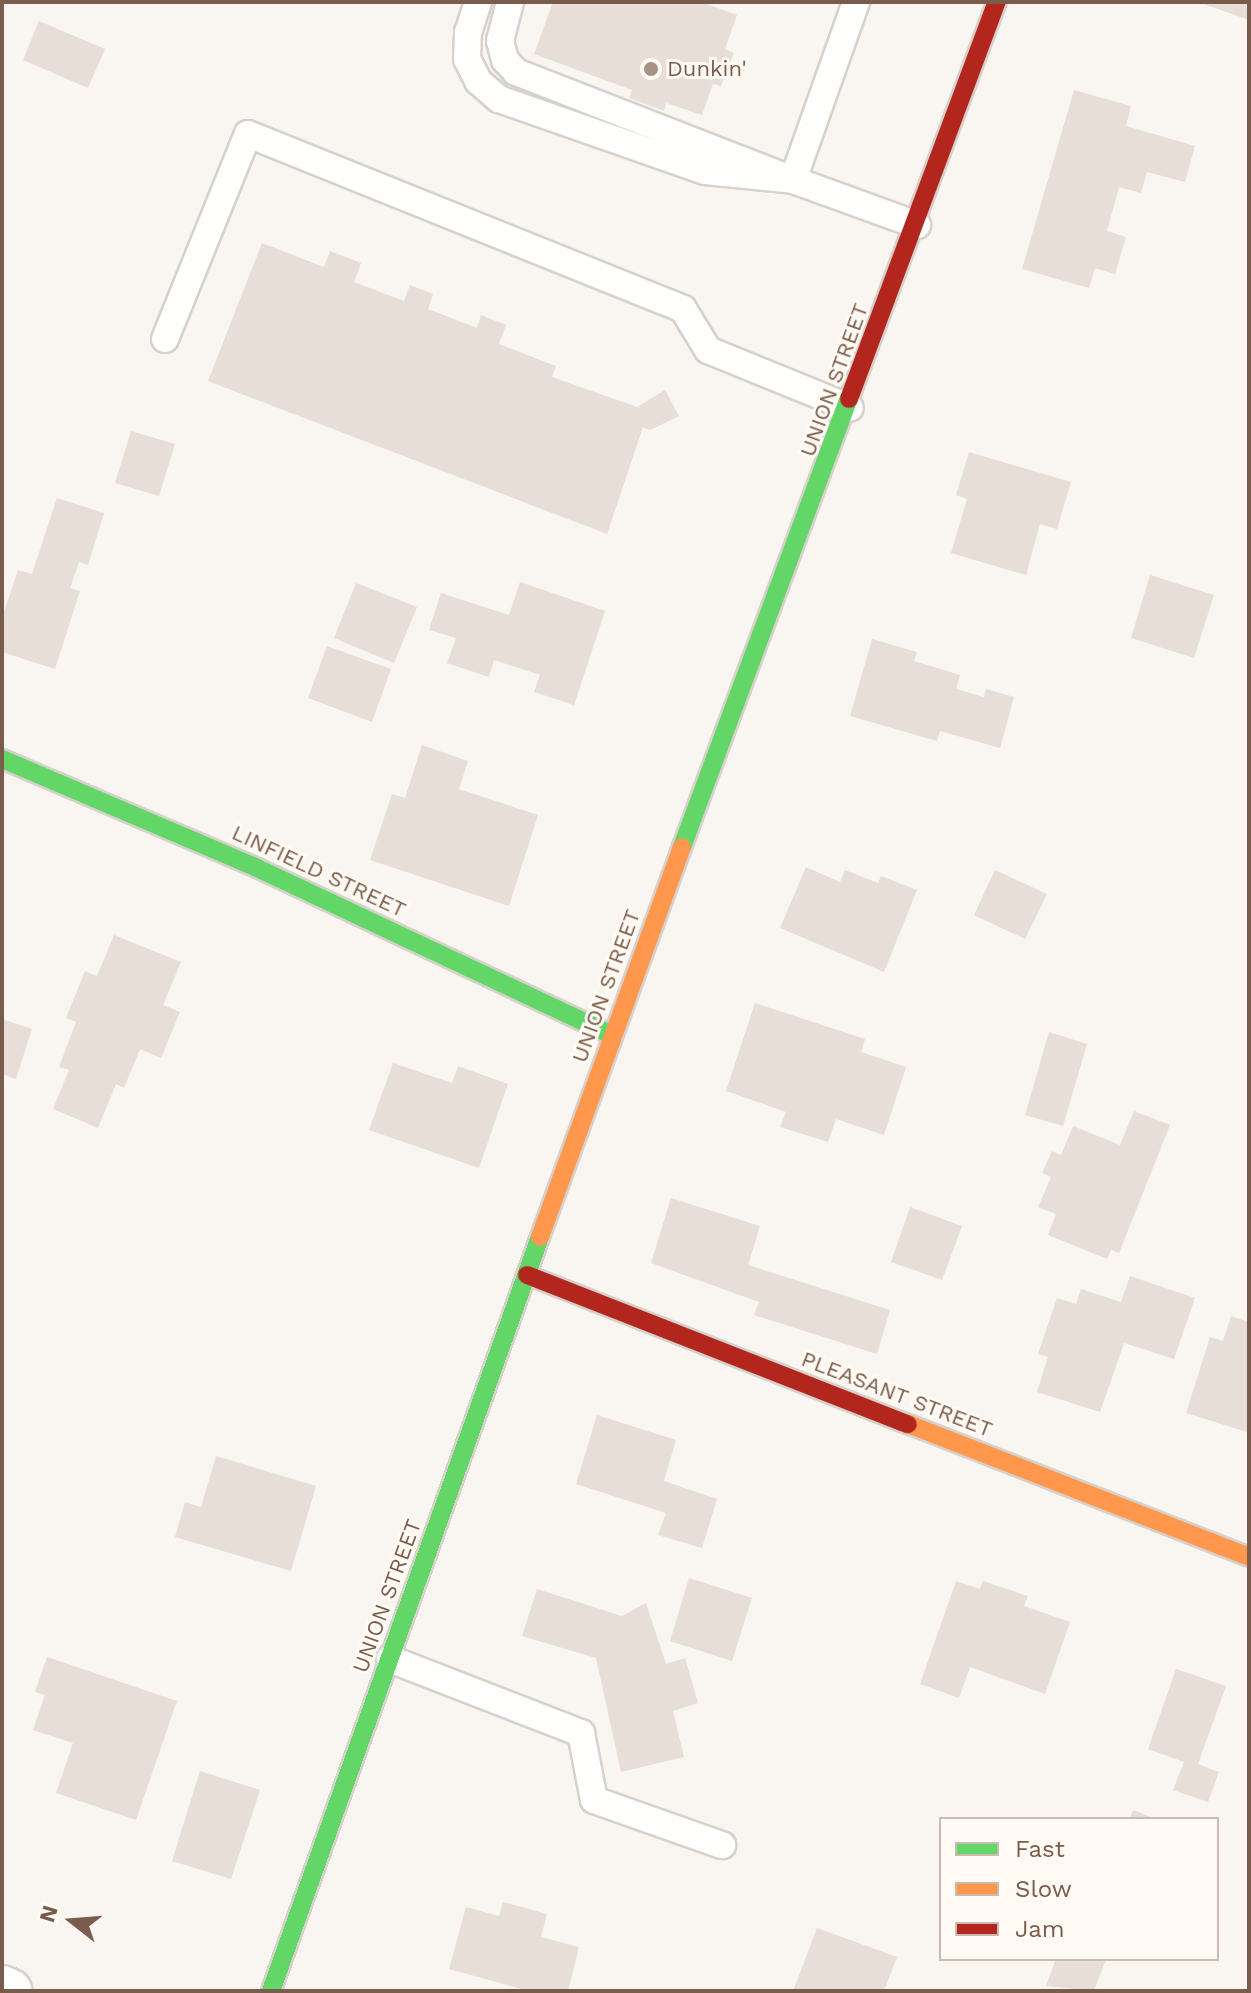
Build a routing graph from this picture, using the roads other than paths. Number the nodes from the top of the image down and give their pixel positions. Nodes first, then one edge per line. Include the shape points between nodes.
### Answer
1 (478, 2) edge
2 (510, 2) edge
3 (856, 2) edge
4 (997, 2) edge
5 (793, 180) junction
6 (917, 225) junction
7 (165, 339) dead end
8 (850, 408) junction
9 (2, 759) edge
10 (612, 1035) junction
11 (527, 1275) junction
12 (1249, 1557) edge
13 (390, 1659) junction
14 (722, 1845) dead end
15 (2, 1988) edge
16 (274, 1990) edge
17 (9, 1991) edge

1 - 5 lane via 468,32 467,59 478,81 499,99 705,171
2 - 5 lane via 500,41 505,60 516,72
3 - 5 lane
4 - 6 main road, UNION STREET
5 - 6 lane
6 - 8 main road, UNION STREET
7 - 8 lane via 248,134 683,309 708,350
8 - 10 main road, UNION STREET
9 - 10 main road, LINFIELD STREET via 257,868
10 - 11 main road, UNION STREET
11 - 12 main road, PLEASANT STREET
11 - 13 main road, UNION STREET
13 - 14 lane via 581,1733 594,1800
13 - 16 main road, UNION STREET
15 - 17 street

